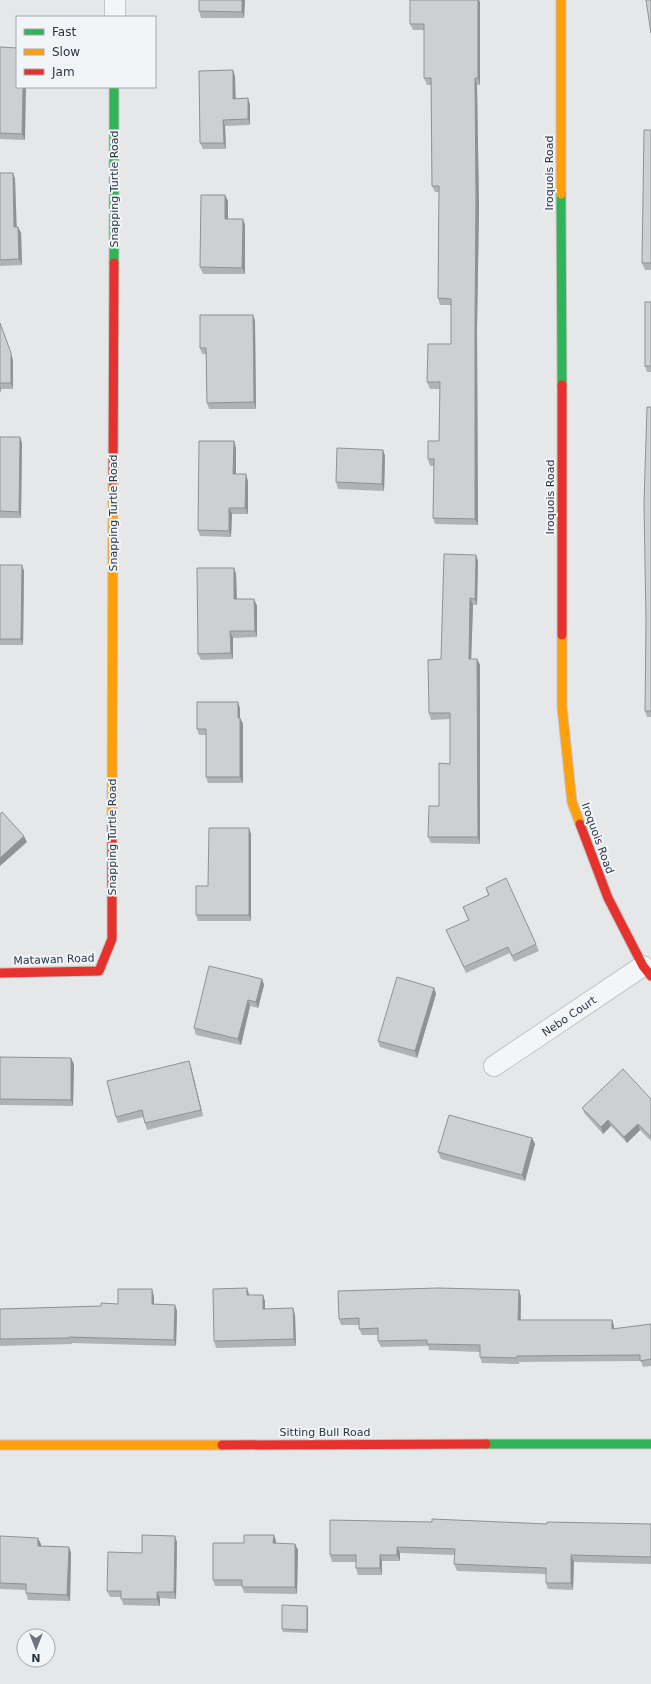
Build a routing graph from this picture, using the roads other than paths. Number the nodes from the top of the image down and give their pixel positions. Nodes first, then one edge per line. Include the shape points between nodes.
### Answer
1 (115, 0) edge
2 (561, 0) edge
3 (114, 16) edge
4 (114, 88) edge
5 (112, 940) joint
6 (647, 971) edge
7 (0, 973) edge
8 (494, 1066) dead end
9 (651, 1444) edge
10 (0, 1445) edge

1 - 3 street
2 - 6 street, Iroquois Road via 562,707 572,802 608,898
4 - 5 street, Snapping Turtle Road
5 - 7 street, Matawan Road via 99,971
6 - 8 street, Nebo Court
9 - 10 street, Sitting Bull Road

